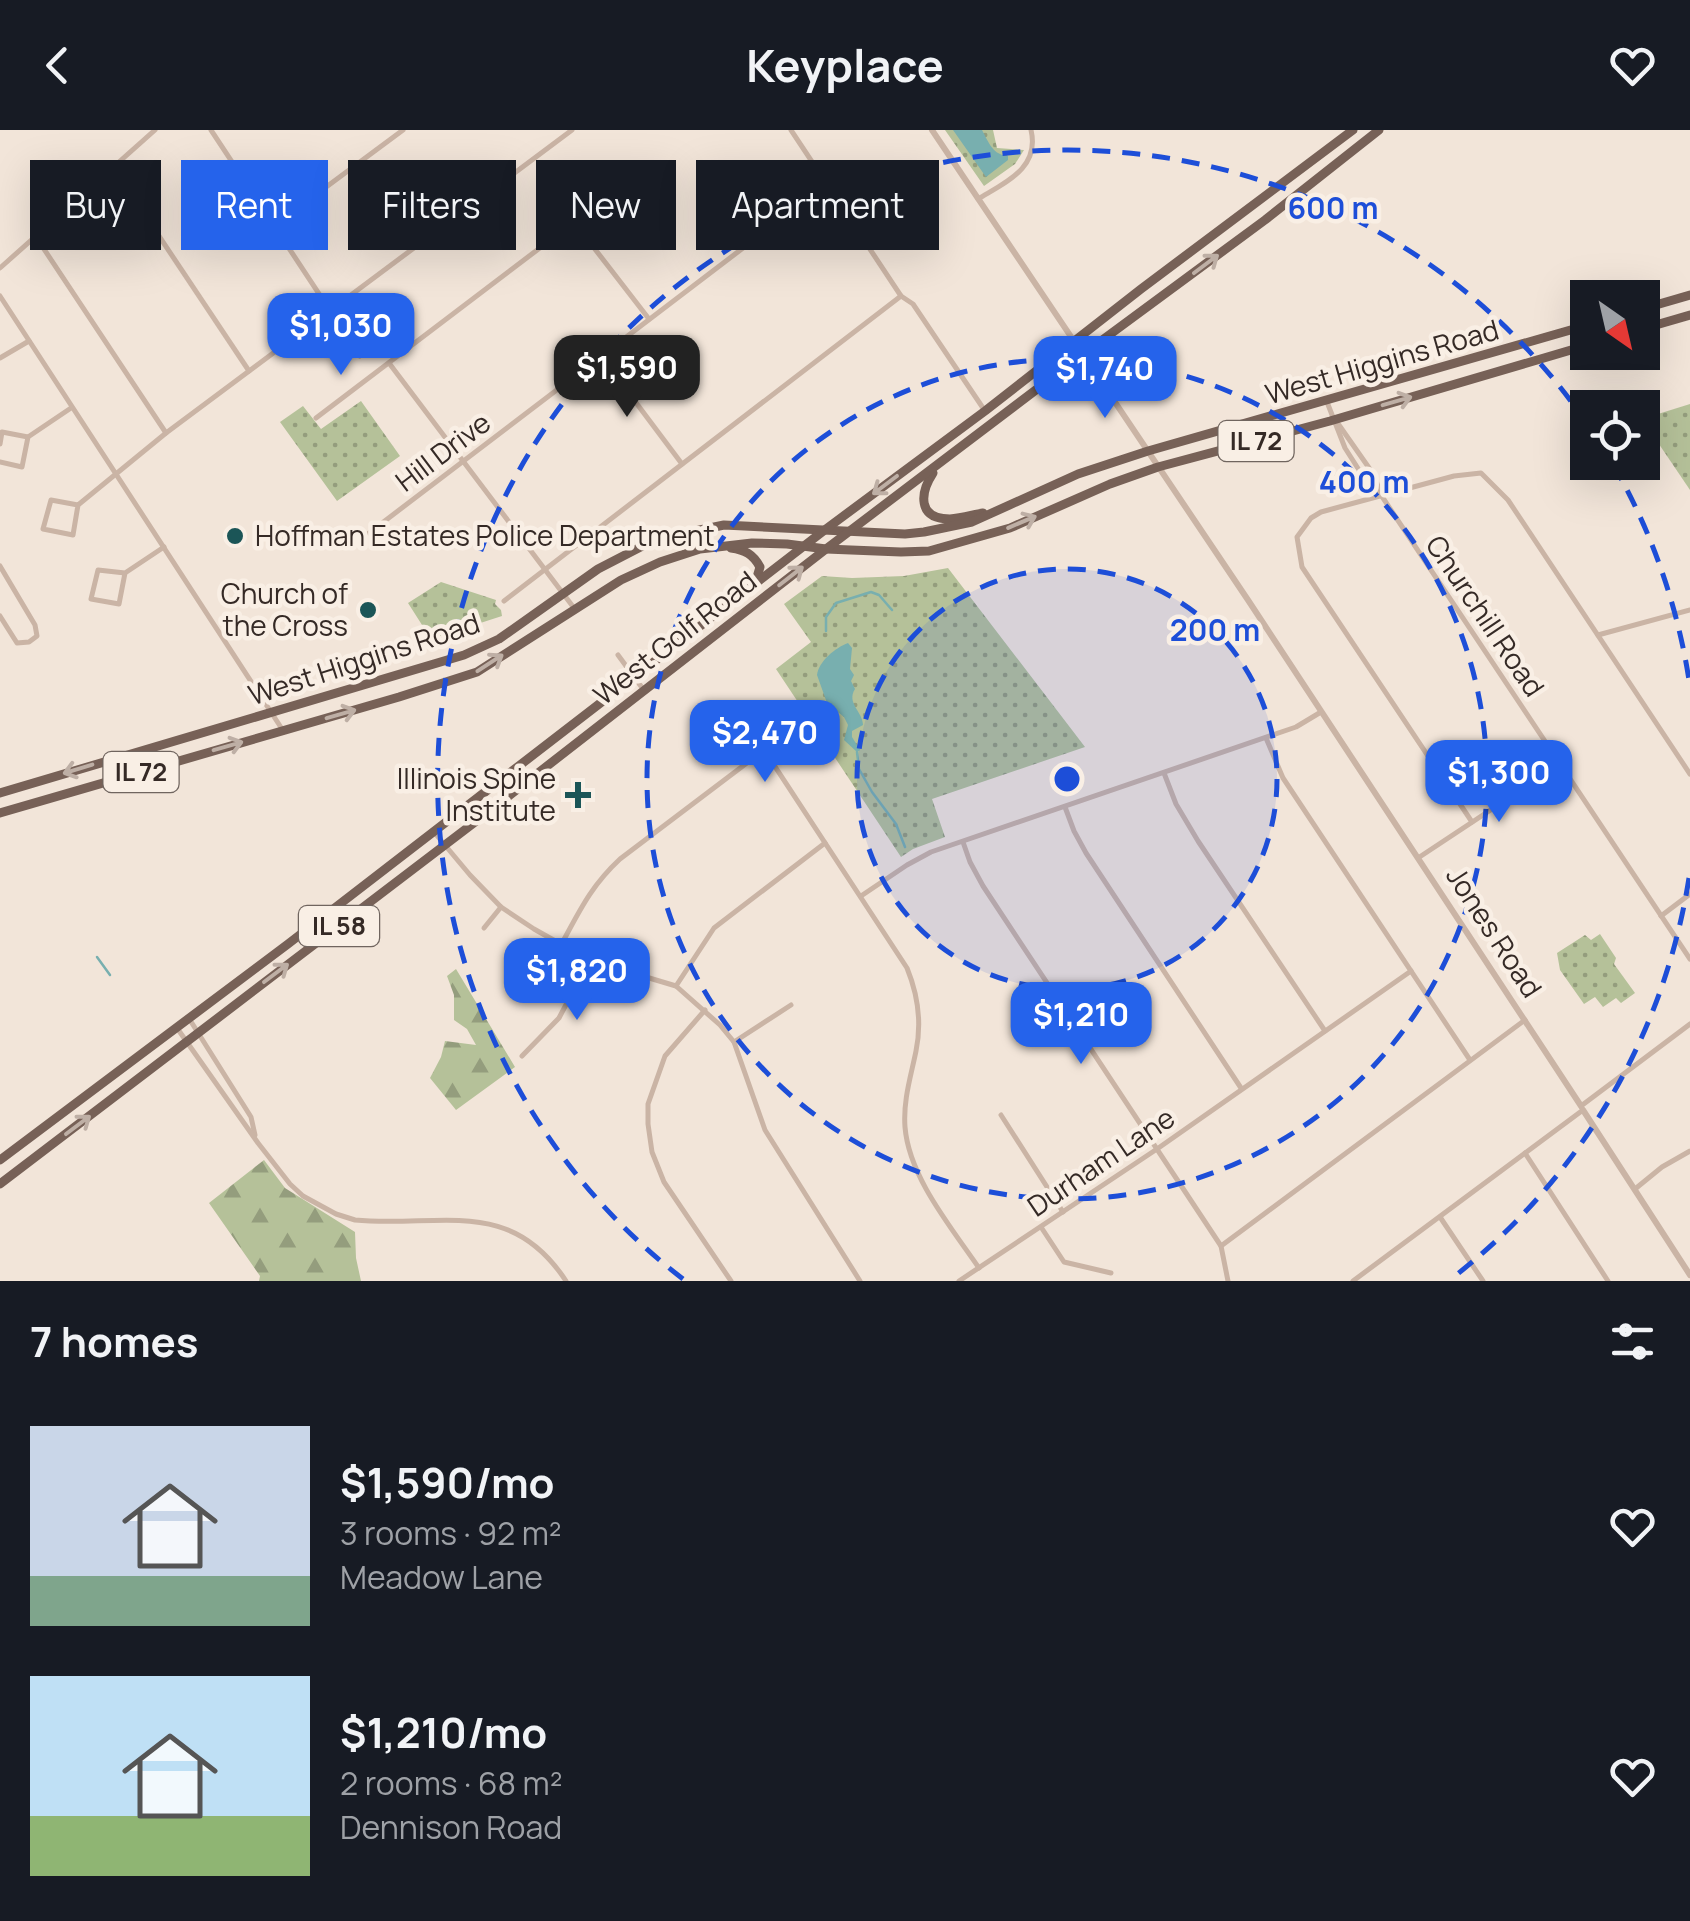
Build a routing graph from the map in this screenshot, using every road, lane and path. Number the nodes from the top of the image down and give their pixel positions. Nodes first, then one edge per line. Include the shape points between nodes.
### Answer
1 (155, 130) edge
2 (211, 130) edge
3 (402, 130) edge
4 (572, 130) edge
5 (790, 130) edge
6 (932, 130) edge
7 (1031, 130) edge
8 (1354, 130) edge
9 (1379, 130) edge
10 (121, 160) edge
11 (231, 160) edge
12 (811, 160) edge
13 (328, 185) edge
14 (978, 199) junction
15 (161, 239) edge
16 (30, 242) edge
17 (45, 250) edge
18 (291, 250) edge
19 (739, 250) edge
20 (871, 250) edge
21 (0, 268) edge
22 (1690, 295) edge
23 (0, 296) edge
24 (902, 296) junction
25 (1660, 304) edge
26 (330, 310) junction
27 (1690, 315) edge
28 (648, 319) junction
29 (1660, 323) edge
30 (1570, 330) edge
31 (29, 341) junction
32 (1073, 342) junction
33 (1570, 350) edge
34 (1082, 355) junction
35 (360, 356) dead end
36 (601, 356) junction
37 (0, 358) edge
38 (388, 363) junction
39 (249, 371) junction
40 (1327, 401) junction
41 (71, 408) junction
42 (985, 411) junction
43 (316, 418) dead end
44 (1335, 420) junction
45 (166, 433) junction
46 (28, 438) junction
47 (0, 444) edge
48 (1148, 452) junction
49 (464, 461) junction
50 (0, 462) edge
51 (682, 464) junction
52 (938, 466) junction
53 (1158, 467) junction
54 (115, 474) junction
55 (1380, 494) junction
56 (78, 505) junction
57 (996, 511) junction
58 (826, 529) junction
59 (851, 531) junction
60 (369, 533) dead end
61 (718, 546) junction
62 (806, 546) junction
63 (164, 548) junction
64 (826, 549) junction
65 (0, 566) edge
66 (545, 570) junction
67 (124, 573) junction
68 (755, 584) junction
69 (564, 594) junction
70 (504, 602) dead end
71 (574, 608) junction
72 (1690, 610) edge
73 (0, 616) edge
74 (1598, 635) junction
75 (618, 655) dead end
76 (634, 677) junction
77 (644, 690) junction
78 (736, 707) dead end
79 (272, 712) junction
80 (1321, 712) junction
81 (282, 730) junction
82 (1266, 738) junction
83 (764, 750) junction
84 (1560, 764) junction
85 (1164, 773) junction
86 (1690, 774) edge
87 (0, 793) edge
88 (1065, 807) junction
89 (0, 814) edge
90 (1472, 822) junction
91 (434, 832) junction
92 (825, 842) junction
93 (963, 842) junction
94 (445, 845) junction
95 (1418, 858) junction
96 (1690, 894) edge
97 (861, 896) junction
98 (502, 907) junction
99 (1661, 916) junction
100 (484, 928) dead end
101 (560, 944) junction
102 (589, 960) junction
103 (1690, 960) edge
104 (1411, 971) junction
105 (676, 986) junction
106 (791, 1005) dead end
107 (706, 1010) junction
108 (189, 1019) junction
109 (1525, 1020) junction
110 (1690, 1024) edge
111 (177, 1028) junction
112 (1325, 1030) junction
113 (199, 1033) junction
114 (187, 1042) junction
115 (734, 1042) junction
116 (522, 1056) dead end
117 (1470, 1060) junction
118 (1242, 1089) junction
119 (1582, 1108) junction
120 (1001, 1115) dead end
121 (258, 1143) junction
122 (1157, 1149) junction
123 (1690, 1152) edge
124 (1525, 1153) junction
125 (0, 1160) edge
126 (0, 1184) edge
127 (1635, 1189) junction
128 (1063, 1212) junction
129 (1440, 1217) junction
130 (1041, 1228) junction
131 (1221, 1246) junction
132 (979, 1268) junction
133 (1111, 1273) dead end
134 (1690, 1274) edge
135 (566, 1281) edge
136 (731, 1281) edge
137 (860, 1281) edge
138 (960, 1281) edge
139 (1228, 1281) edge
140 (1354, 1281) edge
141 (1483, 1281) edge
142 (1608, 1281) edge

1 - 10 street
2 - 11 street
3 - 13 street
4 - 26 street
5 - 12 street
6 - 14 street, Jones Road
7 - 14 street via 1030,160
8 - 32 main road, West Golf Road / IL 58
34 -> 9 main road, West Golf Road / IL 58
14 - 32 street, Jones Road
15 - 39 street
16 - 21 street
17 - 45 street
18 - 26 street
19 - 28 street, Hill Drive
20 - 24 street
22 - 25 main road
23 - 31 street
24 - 42 street
24 - 51 street
26 - 35 street
26 - 39 street
27 - 29 main road
28 - 36 street, Hill Drive
28 - 38 street via 574,222
30 - 40 main road, West Higgins Road / IL 72
31 - 37 street
31 - 41 street
32 - 34 street, Jones Road
32 - 42 main road, West Golf Road / IL 58
44 -> 33 main road, West Higgins Road / IL 72
34 - 48 street, Jones Road
34 - 52 main road, West Golf Road / IL 58
36 - 49 street, Hill Drive
36 - 51 street
38 - 43 street
38 - 49 street
39 - 45 street
40 - 44 street, Churchill Road
40 - 48 main road, West Higgins Road / IL 72
41 - 46 street
41 - 54 street
42 -> 58 main road, West Golf Road / IL 58
44 - 53 main road, West Higgins Road / IL 72
44 - 55 street, Churchill Road
45 - 54 street
46 - 47 street via 2,432
46 - 50 street via 22,467
48 - 53 street, Jones Road
48 - 57 main road, West Higgins Road / IL 72
49 - 60 street, Hill Drive
49 - 66 street
51 - 66 street
52 - 57 main road via 923,491 931,514
52 - 59 main road, West Golf Road / IL 58
64 -> 53 main road, West Higgins Road / IL 72 via 946,547
53 - 80 street, Jones Road
54 - 56 street
54 - 63 street
55 - 74 street via 1481,474 1508,500
55 - 84 street, Churchill Road
55 - 90 street via 1311,518 1297,536 1302,567
56 - 56 street via 51,500 43,530 73,534
57 - 59 main road, West Higgins Road / IL 72 via 924,532
58 - 59 main road, West Higgins Road / IL 72
58 - 62 main road, West Golf Road / IL 58
58 - 69 main road, West Higgins Road / IL 72 via 694,529 624,554
59 - 64 main road, West Golf Road / IL 58
61 - 62 main road, West Higgins Road / IL 72
61 - 68 main road via 752,554 760,567
61 - 71 main road, West Higgins Road / IL 72 via 660,562
62 - 64 main road, West Higgins Road / IL 72
62 - 68 main road, West Golf Road / IL 58
63 - 67 street
63 - 79 street
77 -> 64 main road, West Golf Road / IL 58
65 - 73 street via 37,636 18,642
66 - 69 street
66 - 70 street
67 - 67 street via 98,570 91,600 119,604
68 - 76 main road, West Golf Road / IL 58
69 - 71 street
69 - 79 main road, West Higgins Road / IL 72 via 481,648
81 -> 71 main road, West Higgins Road / IL 72 via 477,672
72 - 74 street
74 - 86 street
75 - 76 street
76 - 77 street
76 - 91 main road, West Golf Road / IL 58
77 - 94 main road, West Golf Road / IL 58
78 - 83 street
79 - 81 street
79 -> 87 main road, West Higgins Road / IL 72
80 - 82 street
80 - 95 street, Jones Road
89 -> 81 main road, West Higgins Road / IL 72
82 - 85 street
82 - 104 street via 1283,778
83 - 92 street
83 - 101 street via 612,866
84 - 90 street
84 - 99 street, Churchill Road
85 - 88 street
85 - 112 street via 1198,842
88 - 93 street
88 - 118 street via 1080,842
90 - 95 street
91 - 94 street
91 - 108 main road, West Golf Road / IL 58
92 - 97 street
92 - 105 street via 714,928
93 - 97 street via 915,860
93 - 122 street via 983,886
94 - 98 street
113 -> 94 main road, West Golf Road / IL 58
95 - 109 street, Jones Road
96 - 99 street
97 - 132 street via 916,994 919,1032 904,1112 911,1160
98 - 100 street
98 - 101 street
99 - 103 street, Churchill Road
101 - 102 street
102 - 105 street
102 - 116 street via 559,1018
104 - 112 street, Durham Lane
104 - 117 street
105 - 107 street
106 - 115 street
107 - 115 street
107 - 136 street via 665,1056 648,1124 664,1182
108 - 111 main road, West Golf Road / IL 58
108 - 113 street
109 - 117 street
109 - 119 street, Jones Road
110 - 119 street
111 - 114 street
111 - 125 main road, West Golf Road / IL 58
112 - 118 street, Durham Lane
113 - 114 main road, West Golf Road / IL 58
113 - 121 street via 251,1118
114 - 121 street
126 -> 114 main road, West Golf Road / IL 58
115 - 137 street via 765,1130
117 - 131 street
118 - 122 street, Durham Lane
119 - 124 street
119 - 127 street, Jones Road
120 - 128 street
121 - 135 street via 303,1196 336,1214 374,1222 488,1222 535,1244
122 - 128 street, Durham Lane
122 - 131 street
123 - 127 street
124 - 129 street
124 - 142 street
127 - 134 street, Jones Road
128 - 130 street, Durham Lane
129 - 140 street
129 - 141 street
130 - 132 street, Durham Lane
130 - 133 street via 1064,1262
131 - 139 street
132 - 138 street, Durham Lane

